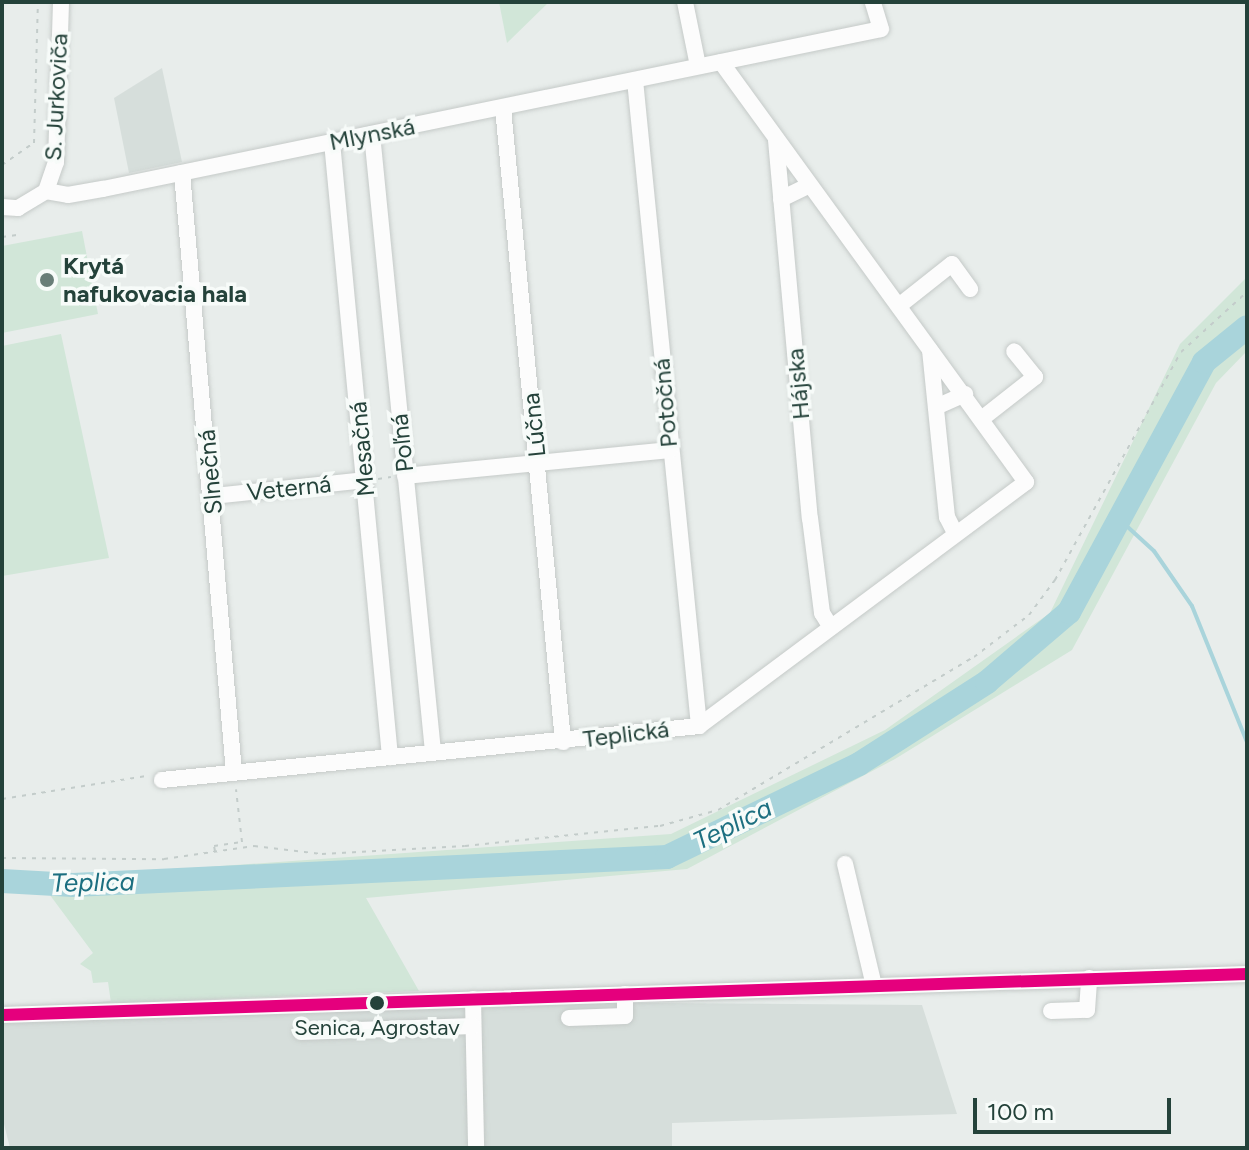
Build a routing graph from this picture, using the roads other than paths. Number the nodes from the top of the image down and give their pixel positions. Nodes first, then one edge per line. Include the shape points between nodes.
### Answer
1 (61, 2) edge
2 (685, 2) edge
3 (873, 2) edge
4 (721, 62) junction
5 (698, 66) junction
6 (635, 80) junction
7 (503, 108) junction
8 (372, 134) junction
9 (776, 140) junction
10 (332, 142) junction
11 (182, 173) junction
12 (810, 185) junction
13 (46, 191) junction
14 (781, 199) junction
15 (2, 207) edge
16 (970, 289) dead end
17 (900, 305) junction
18 (930, 350) junction
19 (1014, 351) dead end
20 (965, 394) junction
21 (936, 407) junction
22 (984, 417) junction
23 (670, 450) junction
24 (538, 464) junction
25 (405, 476) junction
26 (365, 480) junction
27 (213, 496) junction
28 (955, 533) junction
29 (830, 626) junction
30 (699, 726) junction
31 (563, 742) junction
32 (433, 752) junction
33 (390, 757) junction
34 (234, 772) junction
35 (162, 780) road end
36 (845, 864) dead end
37 (1247, 974) edge
38 (1089, 978) junction
39 (874, 986) junction
40 (625, 994) junction
41 (473, 999) junction
42 (1051, 1011) dead end
43 (2, 1015) edge
44 (569, 1018) dead end
45 (473, 1026) junction
46 (301, 1032) dead end
47 (476, 1148) edge

1 - 13 street, S. Jurkoviča via 56,162
2 - 5 street
3 - 4 street, Mlynská via 881,29
4 - 5 street, Mlynská
4 - 9 street, Teplická
5 - 6 street, Mlynská
6 - 7 street, Mlynská
6 - 23 street, Potočná
7 - 8 street, Mlynská
7 - 24 street, Lúčna
8 - 10 street, Mlynská
8 - 25 street, Poľná
9 - 12 street, Teplická
9 - 14 street, Hájska
10 - 11 street, Mlynská
10 - 26 street, Mesačná
11 - 13 street, Mlynská via 68,195
11 - 27 street, Slnečná
12 - 14 street
12 - 17 street, Teplická
13 - 15 street, S. Jurkoviča via 18,208
14 - 29 street, Hájska via 810,518 822,613
16 - 17 street via 952,264
17 - 18 street, Teplická
18 - 20 street, Teplická
18 - 21 street, Teplická
19 - 22 street via 1035,377
20 - 21 street
20 - 22 street, Teplická
21 - 28 street, Teplická via 947,517
22 - 28 street, Teplická via 1026,482
23 - 24 street
23 - 30 street, Potočná
24 - 25 street
24 - 31 street, Lúčna
25 - 32 street, Poľná
26 - 27 street, Veterná
26 - 33 street, Mesačná
27 - 34 street, Slnečná
28 - 29 street, Teplická
29 - 30 street, Teplická
30 - 31 street, Teplická
31 - 32 street, Teplická
32 - 33 street, Teplická
33 - 34 street, Teplická
34 - 35 street, Teplická
36 - 39 street
37 - 38 street
38 - 39 street
38 - 42 street via 1087,1010
39 - 40 street
40 - 41 street
40 - 44 street via 625,1016
41 - 43 street
41 - 45 street
45 - 46 street
45 - 47 street

